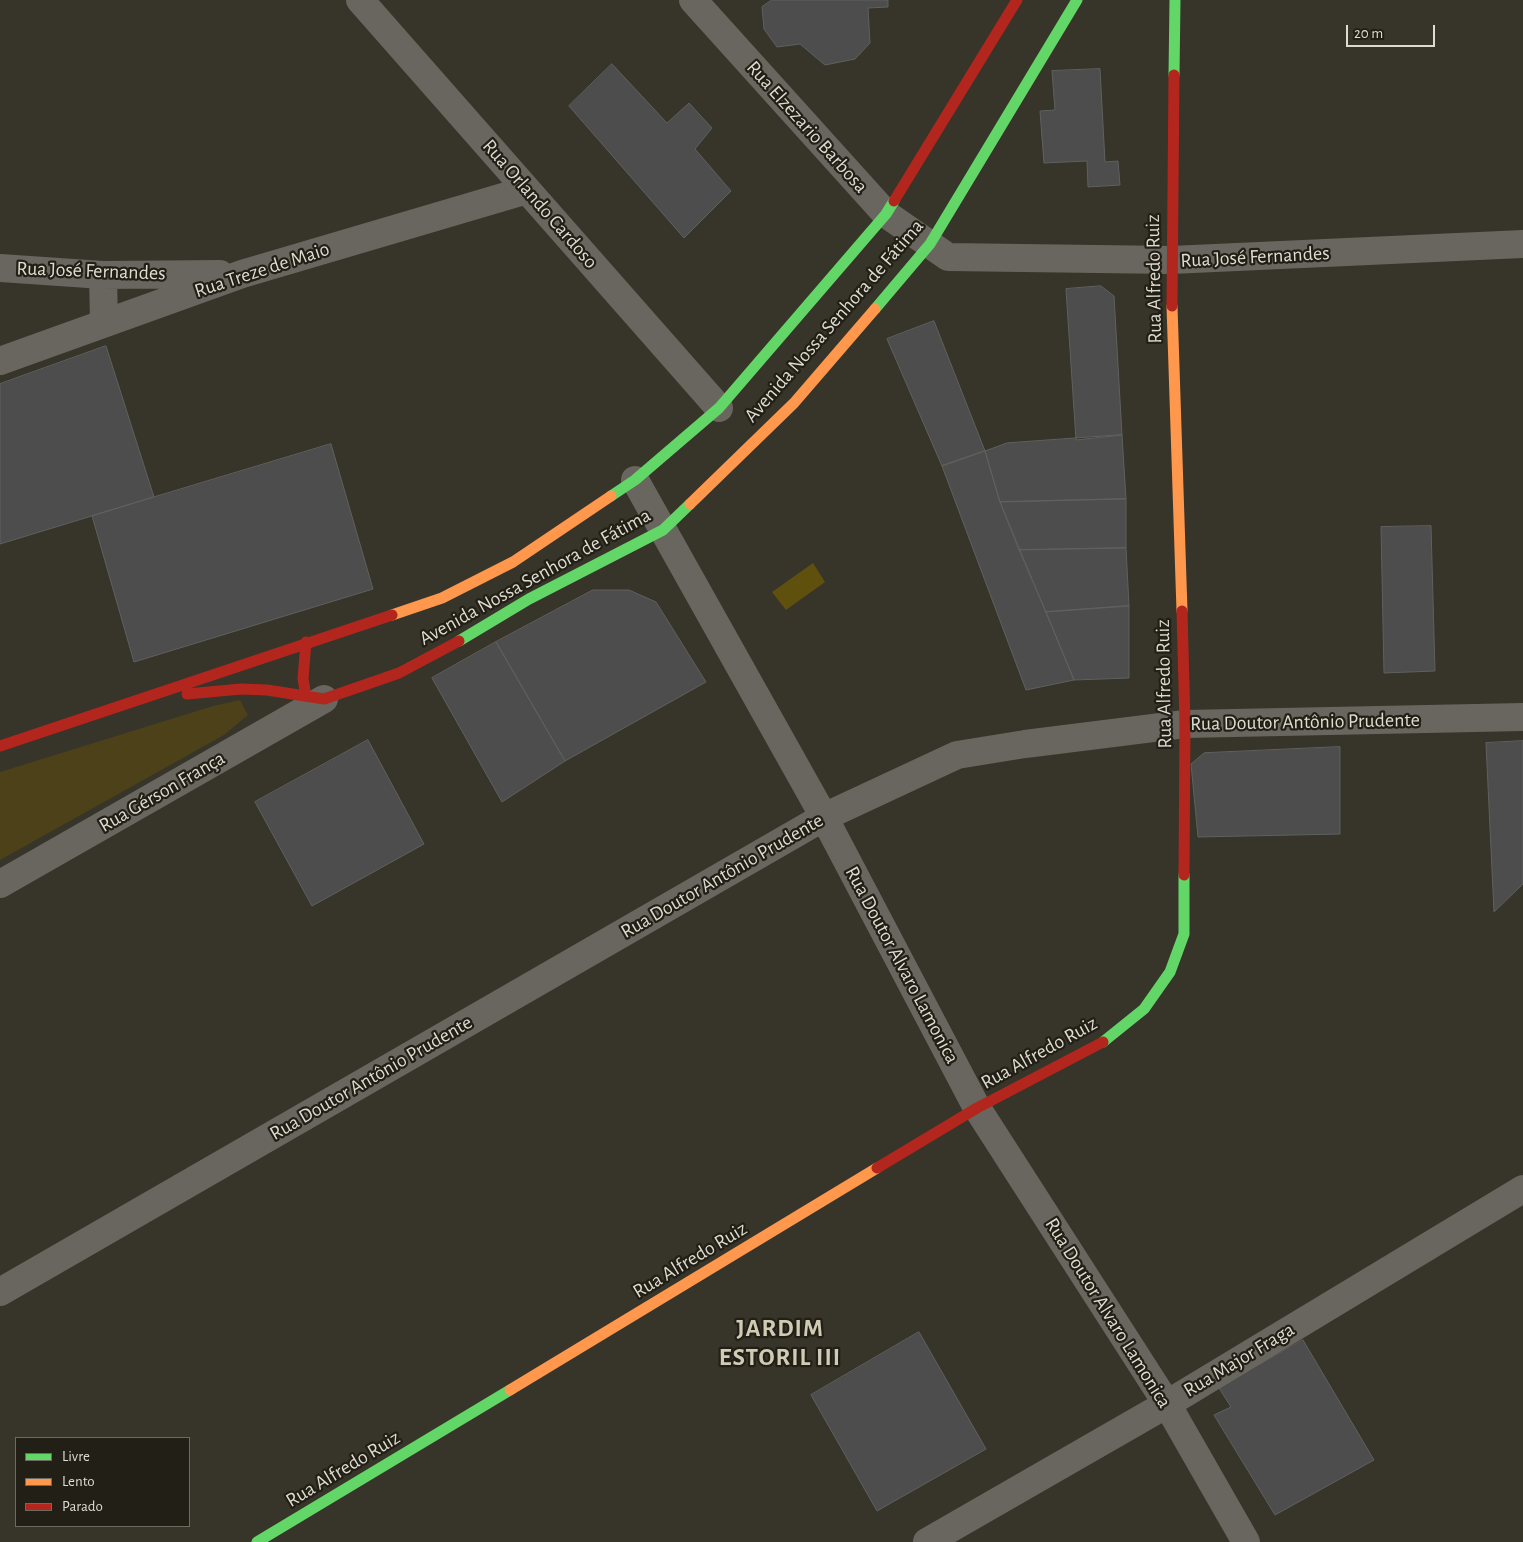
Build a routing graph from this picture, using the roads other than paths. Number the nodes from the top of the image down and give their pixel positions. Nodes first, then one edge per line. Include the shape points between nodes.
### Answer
1 (360, 0) edge
2 (1017, 0) edge
3 (1077, 0) edge
4 (1175, 1) edge
5 (697, 2) edge
6 (527, 190) junction
7 (886, 214) junction
8 (930, 244) junction
9 (1523, 244) edge
10 (1171, 260) junction
11 (0, 268) edge
12 (242, 274) junction
13 (103, 275) junction
14 (104, 323) junction
15 (0, 361) edge
16 (719, 408) junction
17 (635, 480) junction
18 (663, 530) junction
19 (306, 642) junction
20 (148, 696) junction
21 (315, 698) junction
22 (1523, 716) edge
23 (1185, 724) junction
24 (0, 746) edge
25 (824, 817) junction
26 (0, 884) edge
27 (977, 1108) junction
28 (1523, 1189) edge
29 (0, 1292) edge
30 (1167, 1404) junction
31 (257, 1542) edge
32 (927, 1542) edge
33 (1246, 1542) edge

1 - 6 street, Rua Orlando Cardoso
2 - 7 street, Avenida Nossa Senhora de Fátima
3 - 8 street, Avenida Nossa Senhora de Fátima
4 - 10 street, Rua Alfredo Ruiz
5 - 7 street, Rua Elzezario Barbosa
6 - 12 street, Rua Treze de Maio
6 - 16 street, Rua Orlando Cardoso
7 - 8 street, Rua Elzezario Barbosa
7 - 16 street, Avenida Nossa Senhora de Fátima
8 - 10 street, Rua José Fernandes via 948,257
8 - 18 street, Avenida Nossa Senhora de Fátima via 794,403
9 - 10 street, Rua José Fernandes
10 - 23 street, Rua Alfredo Ruiz
11 - 13 street, Rua José Fernandes
12 - 13 street, Rua José Fernandes
12 - 14 street, Rua Treze de Maio
13 - 14 street
14 - 15 street, Rua Treze de Maio
16 - 17 street, Avenida Nossa Senhora de Fátima
17 - 18 street, Rua Doutor Alvaro Lamonica
17 - 19 street, Avenida Nossa Senhora de Fátima via 513,562 442,598
18 - 21 street, Avenida Nossa Senhora de Fátima via 529,599 399,673
18 - 25 street, Rua Doutor Alvaro Lamonica
19 - 20 street, Avenida Nossa Senhora de Fátima
19 - 21 street via 303,679
20 - 21 street, Avenida Nossa Senhora de Fátima via 241,689
20 - 24 street, Avenida Nossa Senhora de Fátima
21 - 26 street, Rua Gérson França
22 - 23 street, Rua Doutor Antônio Prudente
23 - 25 street, Rua Doutor Antônio Prudente via 957,755
23 - 27 street, Rua Alfredo Ruiz via 1184,934 1170,972 1144,1009 1097,1047
25 - 27 street, Rua Doutor Alvaro Lamonica
25 - 29 street, Rua Doutor Antônio Prudente
27 - 30 street, Rua Doutor Alvaro Lamonica
27 - 31 street, Rua Alfredo Ruiz
28 - 30 street, Rua Major Fraga
30 - 32 street, Rua Major Fraga
30 - 33 street, Rua Doutor Alvaro Lamonica

